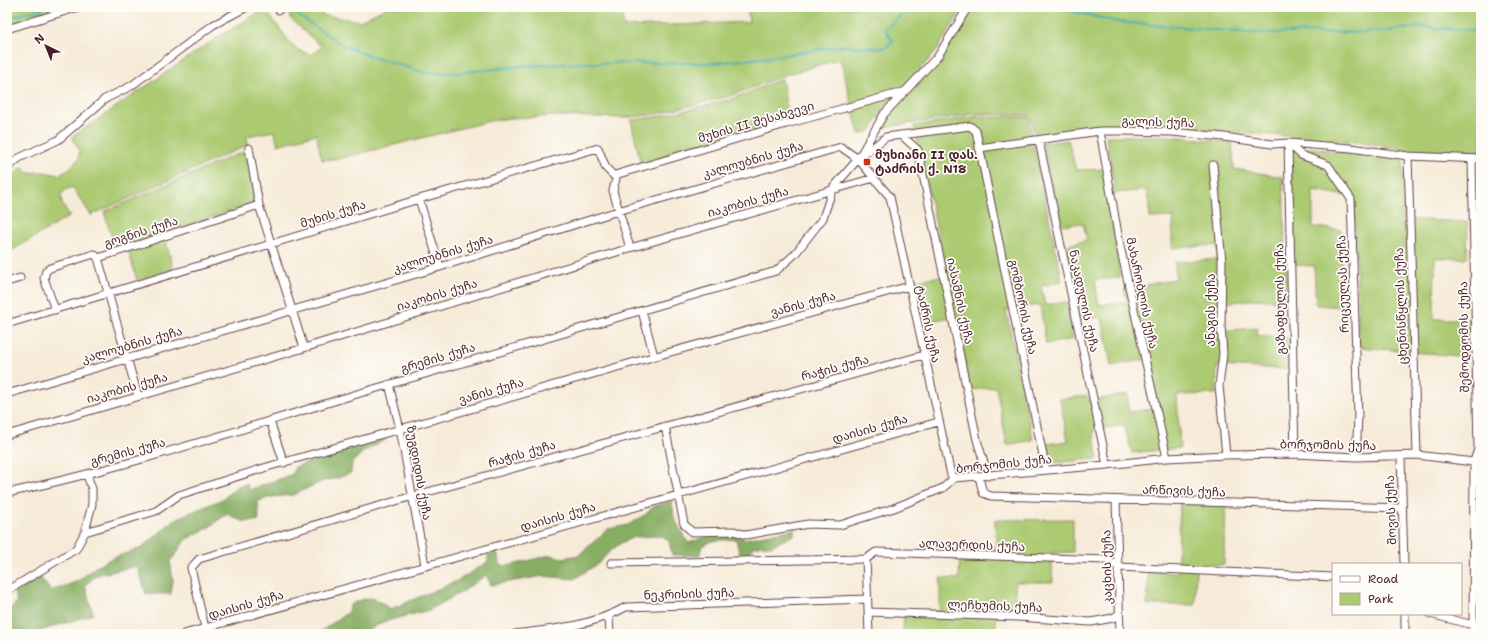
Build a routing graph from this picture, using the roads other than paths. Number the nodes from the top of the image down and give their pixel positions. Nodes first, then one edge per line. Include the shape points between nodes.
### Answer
1 (79, 7) edge
2 (247, 7) edge
3 (968, 7) edge
4 (7, 29) edge
5 (903, 92) junction
6 (1100, 131) junction
7 (901, 135) junction
8 (1039, 141) junction
9 (1288, 143) junction
10 (249, 148) dead end
11 (979, 148) junction
12 (1408, 156) junction
13 (1481, 158) edge
14 (858, 159) junction
15 (1472, 159) junction
16 (1213, 165) dead end
17 (7, 168) edge
18 (615, 175) junction
19 (874, 178) junction
20 (833, 188) junction
21 (419, 199) junction
22 (259, 205) junction
23 (618, 211) junction
24 (272, 244) junction
25 (630, 248) junction
26 (98, 258) junction
27 (440, 267) junction
28 (20, 278) dead end
29 (7, 282) edge
30 (909, 286) junction
31 (107, 293) junction
32 (55, 310) junction
33 (293, 310) junction
34 (642, 311) junction
35 (7, 324) edge
36 (304, 348) junction
37 (924, 355) junction
38 (654, 356) junction
39 (127, 358) junction
40 (389, 384) junction
41 (7, 394) edge
42 (138, 396) junction
43 (270, 421) junction
44 (938, 422) junction
45 (665, 426) junction
46 (400, 429) junction
47 (7, 435) edge
48 (1295, 454) junction
49 (1226, 455) junction
50 (1417, 455) junction
51 (1401, 456) junction
52 (1356, 457) junction
53 (1167, 458) junction
54 (1477, 462) edge
55 (284, 463) junction
56 (1107, 465) junction
57 (1046, 470) junction
58 (87, 474) junction
59 (988, 476) junction
60 (979, 477) junction
61 (954, 478) junction
62 (7, 493) edge
63 (678, 495) junction
64 (412, 496) junction
65 (1116, 500) junction
66 (1402, 508) junction
67 (85, 532) junction
68 (866, 559) junction
69 (611, 563) dead end
70 (1404, 563) edge
71 (425, 565) junction
72 (1119, 568) junction
73 (1332, 577) edge
74 (7, 591) edge
75 (867, 599) junction
76 (868, 612) junction
77 (1118, 614) junction
78 (1405, 615) edge
79 (1434, 615) edge
80 (609, 617) junction
81 (1473, 625) junction
82 (1481, 627) edge
83 (205, 628) junction
84 (184, 634) edge
85 (515, 634) edge
86 (610, 634) edge
87 (869, 634) edge
88 (1120, 634) edge
89 (1405, 634) edge
90 (1473, 634) edge

1 - 4 street
2 - 17 street via 213,25 131,86 105,99 58,140 19,158
3 - 5 street via 938,56
5 - 14 street via 884,114
5 - 18 street, მუხის II შესახვევი
6 - 8 street, გალის ქუჩა
6 - 9 street, გალის ქუჩა via 1172,132 1272,144
6 - 53 street, მახარობლის ქუჩა via 1120,246
7 - 11 street via 970,126 976,131
7 - 14 street via 886,137
7 - 59 street, იასამნის ქუჩა via 918,150 977,440
8 - 11 street, გალის ქუჩა
8 - 56 street, ნაკადულის ქუჩა
9 - 12 street, გალის ქუჩა
9 - 48 street, გაზაფხულის ქუჩა
9 - 52 street, რიცეულას ქუჩა via 1301,155 1328,165 1351,199 1358,417
10 - 22 street
11 - 57 street, გომბორის ქუჩა
12 - 15 street, გალის ქუჩა
12 - 50 street, ცხენისწყლის ქუჩა
13 - 15 street, გალის ქუჩა
14 - 19 street, კალოუბნის ქუჩა
14 - 20 street
14 - 23 street, კალოუბნის ქუჩა via 841,147
15 - 54 street, შემოდგომის ქუჩა
16 - 49 street, ანაგის ქუჩა via 1222,262 1223,354 1219,386
18 - 21 street, მუხის ქუჩა via 606,168 598,148
18 - 23 street via 613,191
19 - 20 street, იაკობის ქუჩა
19 - 30 street, ტაძრის ქუჩა via 890,197
20 - 25 street, იაკობის ქუჩა
20 - 34 street, გრემის ქუჩა via 823,218 795,254 776,271
21 - 24 street, მუხის ქუჩა
21 - 27 street
22 - 24 street
22 - 26 street, გოგნის ქუჩა
23 - 25 street
23 - 27 street, კალოუბნის ქუჩა
24 - 31 street, მუხის ქუჩა
24 - 33 street
25 - 36 street, იაკობის ქუჩა
26 - 31 street, გოგნის ქუჩა
26 - 32 street via 94,254 86,256 46,271 44,278
27 - 33 street, კალოუბნის ქუჩა
28 - 29 street
30 - 37 street, ტაძრის ქუჩა
30 - 38 street, ვანის ქუჩა
31 - 32 street, მუხის ქუჩა
31 - 39 street, გოგნის ქუჩა
32 - 35 street, მუხის ქუჩა
33 - 36 street
33 - 39 street, კალოუბნის ქუჩა
34 - 38 street
34 - 40 street, გრემის ქუჩა
36 - 42 street, იაკობის ქუჩა
37 - 44 street, ტაძრის ქუჩა
37 - 45 street, რაჭის ქუჩა
38 - 46 street, ვანის ქუჩა
39 - 41 street, კალოუბნის ქუჩა
39 - 42 street, გოგნის ქუჩა
40 - 43 street, გრემის ქუჩა
40 - 46 street, ზუგდიდის ქუჩა
42 - 47 street, იაკობის ქუჩა
43 - 55 street
43 - 58 street, გრემის ქუჩა
44 - 61 street, ტაძრის ქუჩა via 951,475
44 - 63 street, დაისის ქუჩა
45 - 63 street, ბორჯომის ქუჩა
45 - 64 street, რაჭის ქუჩა
46 - 55 street, ვანის ქუჩა
46 - 64 street, ზუგდიდის ქუჩა
48 - 49 street, ბორჯომის ქუჩა
48 - 52 street, ბორჯომის ქუჩა
49 - 53 street, ბორჯომის ქუჩა
50 - 51 street, ბორჯომის ქუჩა
50 - 54 street, ბორჯომის ქუჩა
51 - 52 street, ბორჯომის ქუჩა
51 - 66 street, შოვის ქუჩა
53 - 56 street, ბორჯომის ქუჩა
54 - 81 street, შემოდგომის ქუჩა
55 - 67 street, ვანის ქუჩა via 179,495 156,511
56 - 57 street, ბორჯომის ქუჩა
57 - 59 street, ბორჯომის ქუჩა
58 - 62 street, გრემის ქუჩა
58 - 67 street via 92,489 92,504
59 - 60 street, ბორჯომის ქუჩა
60 - 61 street, ბორჯომის ქუჩა
60 - 65 street, არწივის ქუჩა via 983,493 991,496
61 - 63 street, ბორჯომის ქუჩა via 943,488 840,525 808,524 746,536 734,531 692,532 684,524
63 - 71 street, დაისის ქუჩა
64 - 71 street, ზუგდიდის ქუჩა
64 - 83 street, რაჭის ქუჩა via 198,559 191,568
65 - 66 street, არწივის ქუჩა
65 - 72 street, კაცხის ქუჩა
66 - 70 street, შოვის ქუჩა
67 - 74 street via 76,550
68 - 69 street, ალავერდის ქუჩა
68 - 72 street, ალავერდის ქუჩა via 876,552 1107,560
68 - 75 street
71 - 83 street, დაისის ქუჩა
72 - 73 street, ალავერდის ქუჩა
72 - 77 street, კაცხის ქუჩა
75 - 76 street
75 - 80 street, ნეკრისის ქუჩა via 626,607
76 - 77 street, ლეჩხუმის ქუჩა via 1091,622 1113,618
76 - 87 street
77 - 88 street, კაცხის ქუჩა
78 - 89 street
79 - 81 street
80 - 85 street, ნეკრისის ქუჩა via 572,627
80 - 86 street
81 - 82 street
81 - 90 street, შემოდგომის ქუჩა
83 - 84 street, დაისის ქუჩა

